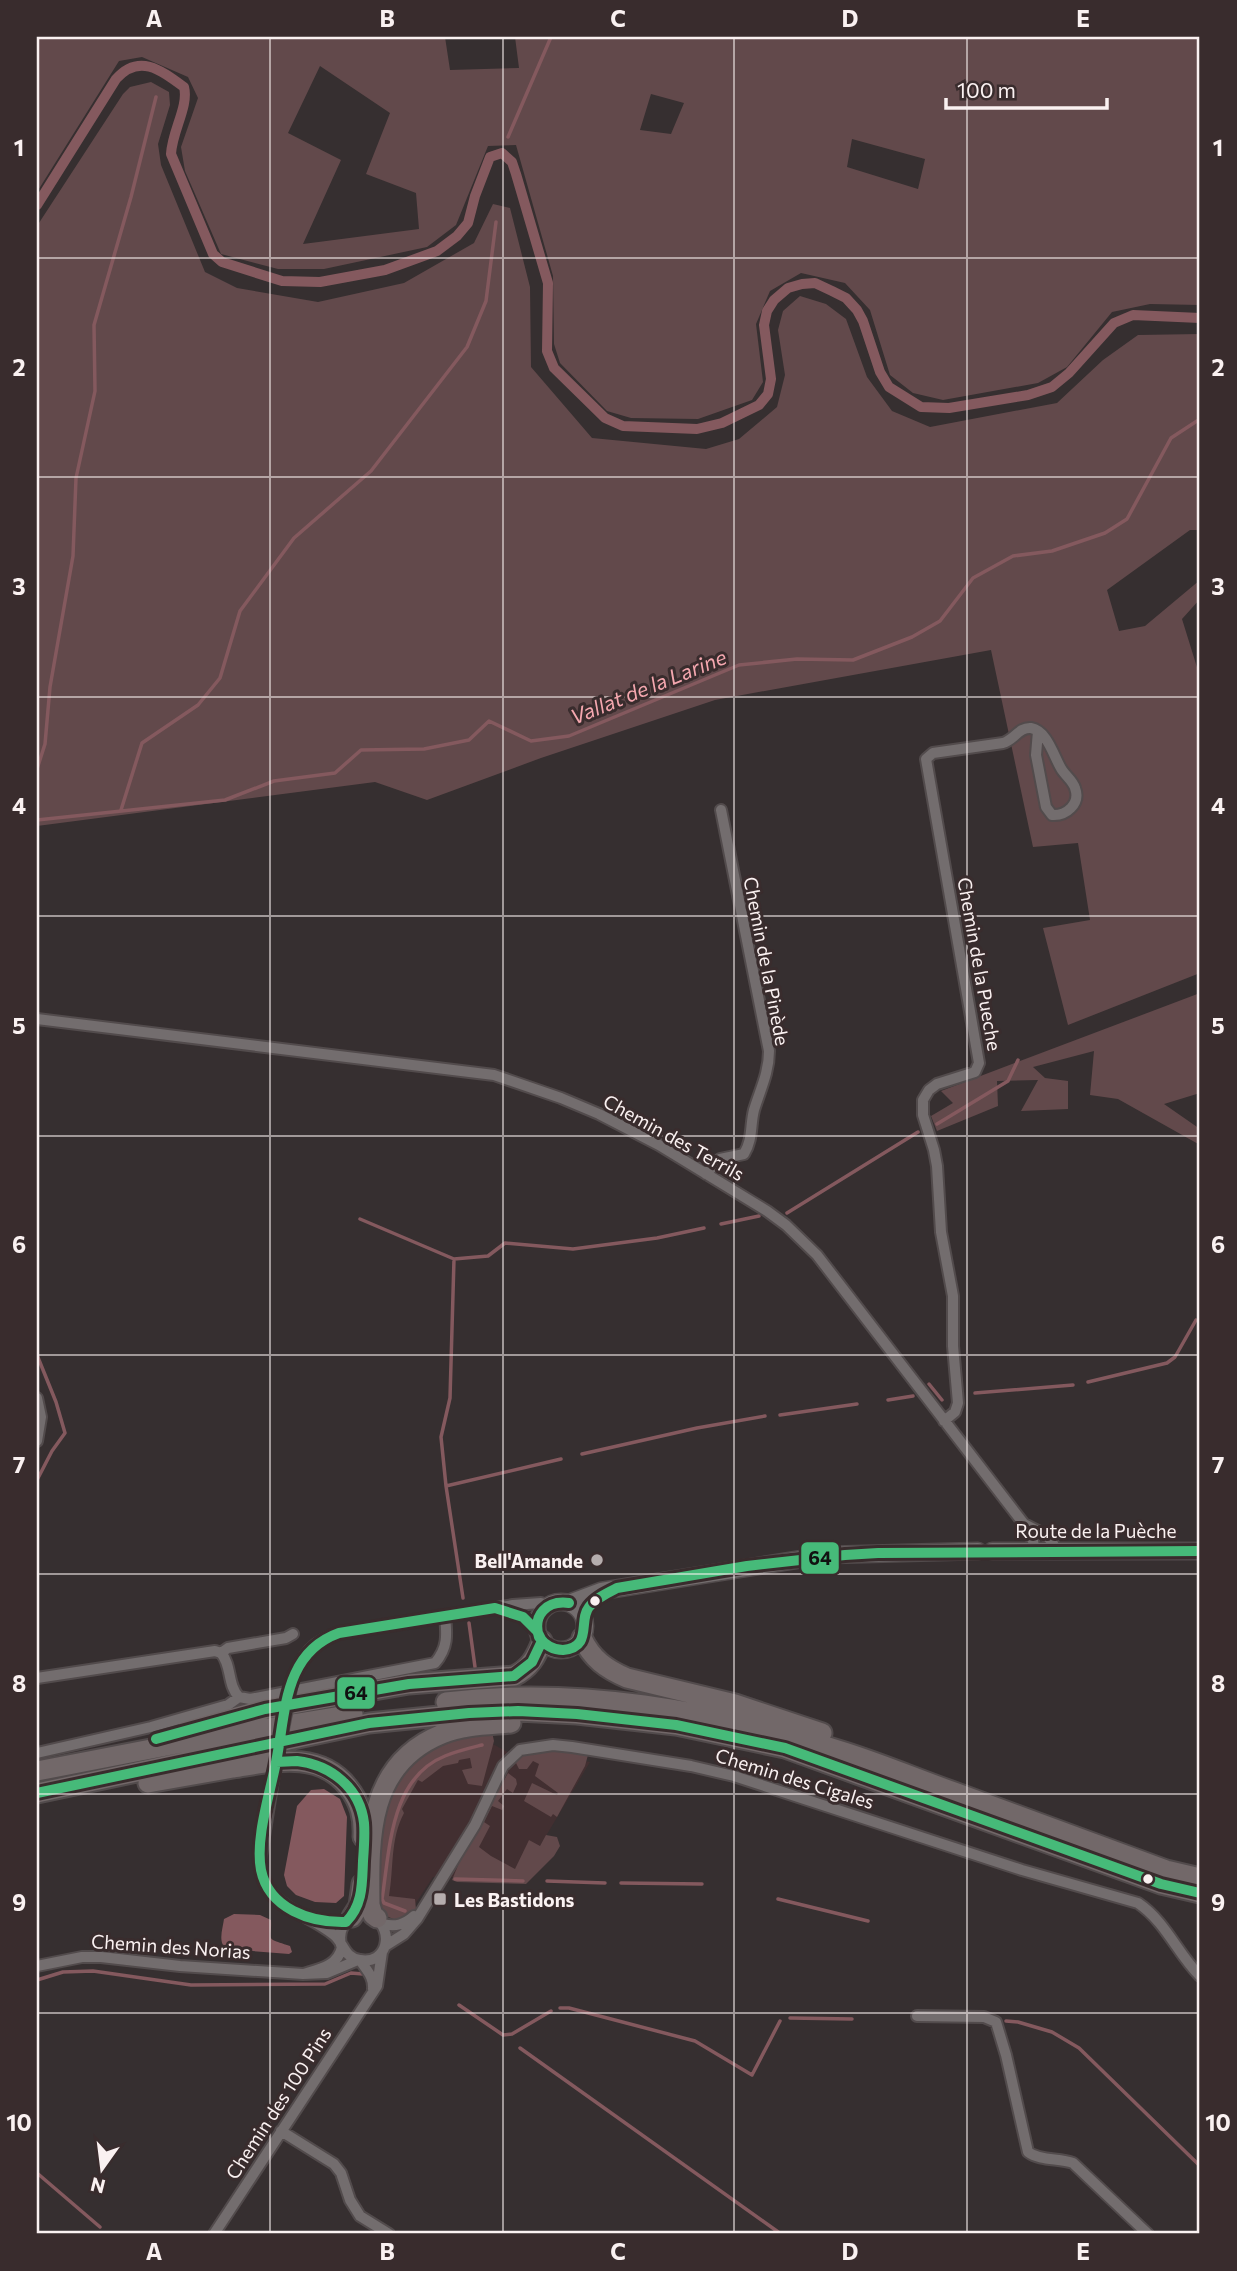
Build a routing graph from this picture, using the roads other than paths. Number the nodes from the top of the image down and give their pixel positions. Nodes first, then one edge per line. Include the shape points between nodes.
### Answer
1 (1038, 731) junction
2 (721, 810) dead end
3 (37, 1019) edge
4 (706, 1174) junction
5 (37, 1398) edge
6 (944, 1421) junction
7 (37, 1441) edge
8 (1024, 1524) junction
9 (1035, 1551) junction
10 (1200, 1551) edge
11 (1056, 1552) junction
12 (617, 1588) junction
13 (569, 1603) junction
14 (547, 1606) junction
15 (495, 1608) junction
16 (445, 1616) junction
17 (584, 1629) junction
18 (293, 1634) dead end
19 (540, 1636) junction
20 (221, 1653) junction
21 (37, 1678) edge
22 (239, 1698) junction
23 (785, 1748) junction
24 (37, 1754) edge
25 (37, 1771) edge
26 (37, 1793) edge
27 (959, 1794) junction
28 (37, 1802) edge
29 (1200, 1878) edge
30 (1200, 1893) edge
31 (423, 1907) junction
32 (308, 1919) junction
33 (349, 1919) junction
34 (380, 1921) junction
35 (342, 1946) junction
36 (383, 1949) junction
37 (359, 1960) junction
38 (37, 1966) edge
39 (303, 1974) junction
40 (1200, 1976) edge
41 (372, 1992) junction
42 (918, 2015) dead end
43 (281, 2131) junction
44 (214, 2234) edge
45 (389, 2234) edge
46 (1149, 2234) edge

1 - 1 street via 1036,755 1046,807 1052,815 1065,814 1074,802 1075,786
1 - 6 street, Chemin de la Pueche via 1021,730 1003,743 933,753 926,759 979,1063 975,1072 937,1084 923,1100 937,1166 941,1232 953,1296 959,1394 954,1412
2 - 4 street, Chemin de la Pinède via 769,1061 753,1115 750,1145 744,1154 720,1159
3 - 4 street, Chemin des Terrils via 494,1075 599,1114
4 - 6 street, Chemin des Terrils via 767,1211 817,1255
5 - 7 street via 41,1417
6 - 8 street, Chemin des Terrils
8 - 9 street, Chemin des Terrils
8 - 11 street, Chemin des Terrils via 1050,1538
9 - 11 main road, Route de la Puèche
9 - 12 main road, Route de la Puèche via 827,1555
10 - 11 main road, Route de la Puèche
12 - 13 main road, Route de la Puèche
12 - 17 main road, Route de la Puèche via 593,1603
13 - 14 main road
13 - 17 main road via 578,1608
14 - 15 street via 531,1603
14 - 19 main road via 537,1620
15 - 16 street
15 - 19 street via 523,1617
16 - 22 street via 447,1644 435,1663
16 - 32 street, bridge via 327,1637 305,1655 293,1678 261,1844 261,1872 281,1904
17 - 19 main road via 566,1650 553,1649
17 - 27 highway via 597,1661 611,1671 790,1721
18 - 20 street
19 - 25 highway via 538,1653 529,1667 514,1676 409,1684 265,1709
20 - 21 street
20 - 22 street
22 - 24 street via 151,1727
23 - 26 highway via 676,1726 577,1714 469,1713 369,1723
23 - 30 highway via 1161,1884
23 - 34 highway via 559,1723 493,1725 443,1733 398,1764 377,1803 370,1905
25 - 27 highway via 366,1712 491,1697 566,1697 728,1719 838,1750
27 - 29 highway
28 - 33 highway via 257,1764 290,1760 318,1764 345,1783 363,1819 361,1897
31 - 34 street, Chemin des Cigales via 403,1924
31 - 36 street, Chemin des Cigales via 404,1934
31 - 40 street, Chemin des Cigales via 475,1825 506,1761 520,1750 553,1745 734,1776 1138,1903 1152,1912
32 - 33 street via 331,1923
32 - 35 street via 334,1934
33 - 34 street via 365,1914
33 - 35 street via 340,1933
34 - 36 street via 386,1931
35 - 37 street
35 - 39 street, Chemin des Norias via 340,1955 328,1966
36 - 37 street via 372,1959
36 - 41 street, Chemin des 100 Pins
37 - 39 street, Chemin des Norias via 327,1973
37 - 41 street via 373,1982
38 - 39 street, Chemin des Norias via 102,1957
41 - 43 street, Chemin des 100 Pins
42 - 46 street via 984,2017 996,2022 1028,2152 1073,2163
43 - 44 street, Chemin des 100 Pins
43 - 45 street via 334,2164 360,2216

